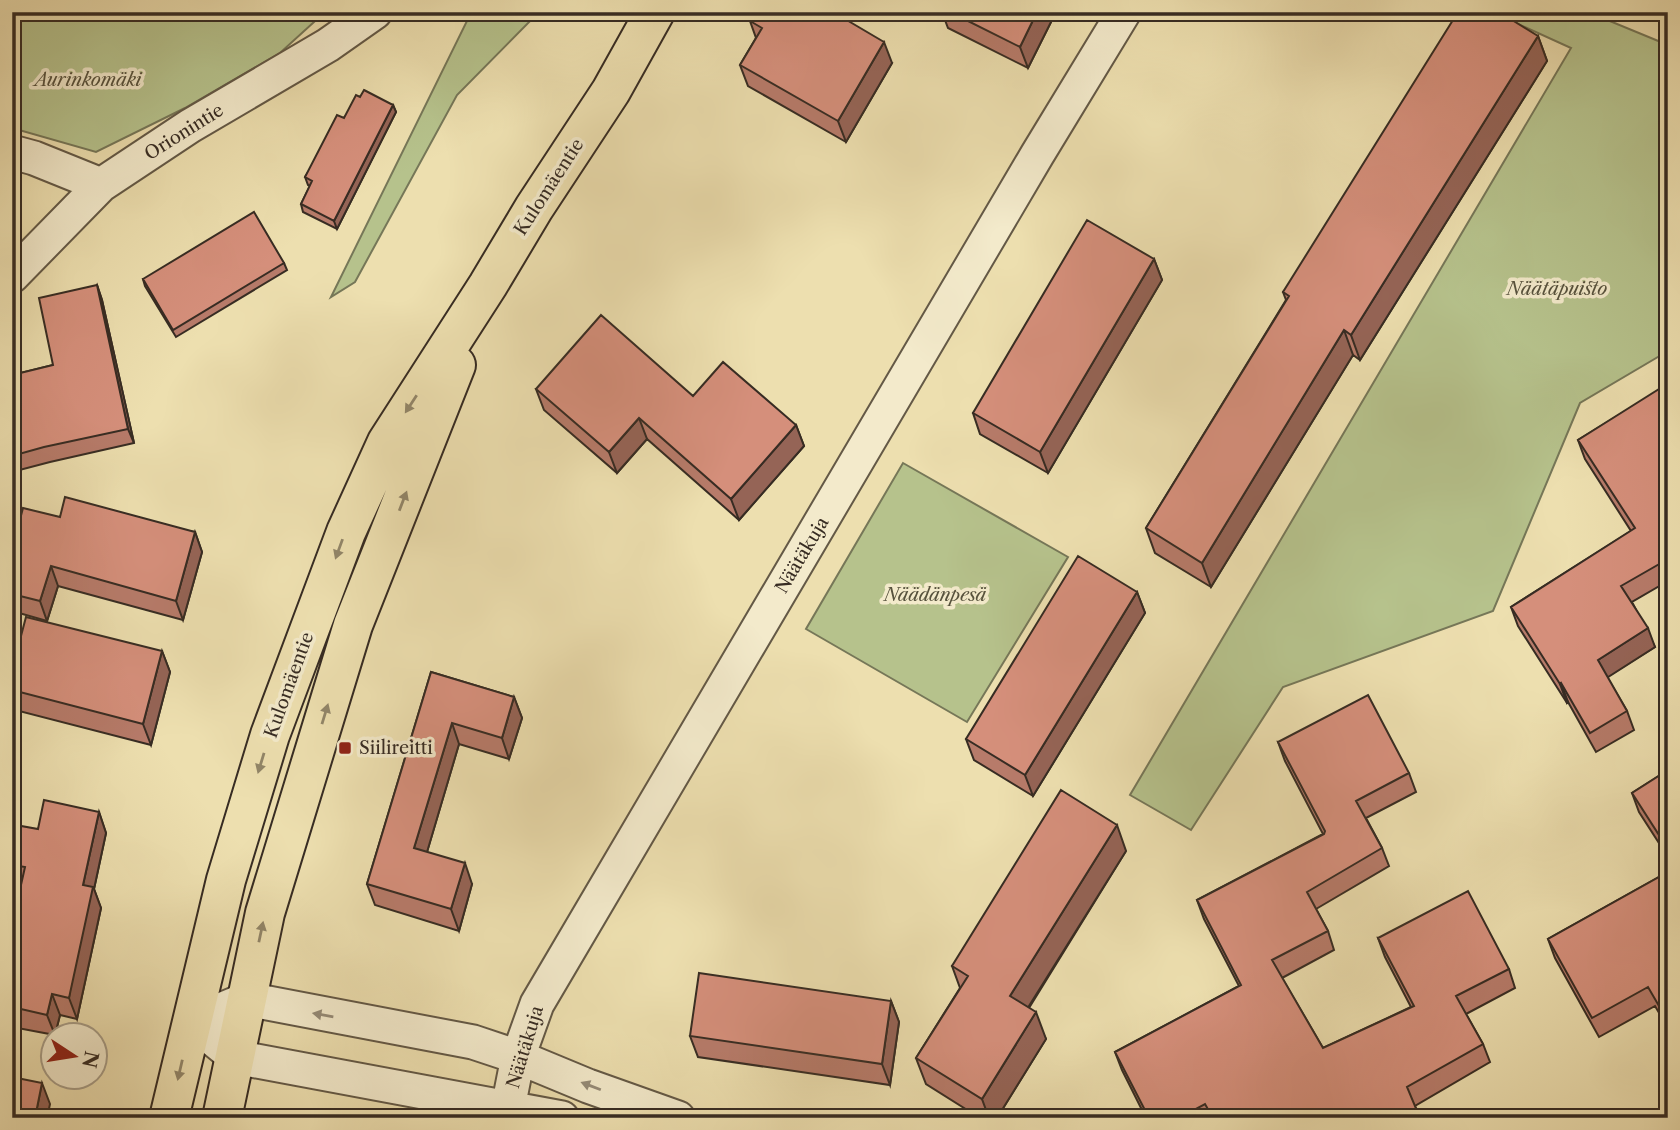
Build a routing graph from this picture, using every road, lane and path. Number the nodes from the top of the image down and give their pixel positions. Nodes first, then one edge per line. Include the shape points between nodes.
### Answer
1 (375, 12) edge
2 (655, 12) edge
3 (673, 12) edge
4 (1124, 12) edge
5 (611, 91) junction
6 (12, 152) edge
7 (101, 185) junction
8 (12, 276) edge
9 (488, 285) junction
10 (247, 999) junction
11 (191, 1022) junction
12 (235, 1057) junction
13 (518, 1057) junction
14 (508, 1108) junction
15 (169, 1118) edge
16 (222, 1118) edge
17 (562, 1118) edge
18 (678, 1118) edge

1 - 7 street, Orionintie
2 - 5 main road, Kulomäentie
3 - 5 main road, Kulomäentie
4 - 13 street, Näätäkuja via 537,1004
5 - 9 main road, Kulomäentie
6 - 7 street
7 - 8 street, Orionintie
10 -> 9 main road, Kulomäentie via 265,913 353,625
9 -> 11 main road, Kulomäentie via 387,442 346,532 270,735 226,880
10 - 11 street
10 - 12 main road, Kulomäentie
13 -> 10 street via 473,1042
11 - 12 street
11 -> 15 main road, Kulomäentie
12 - 14 street
12 - 16 main road, Kulomäentie
13 - 14 street, Näätäkuja
18 -> 13 street
14 - 17 street

